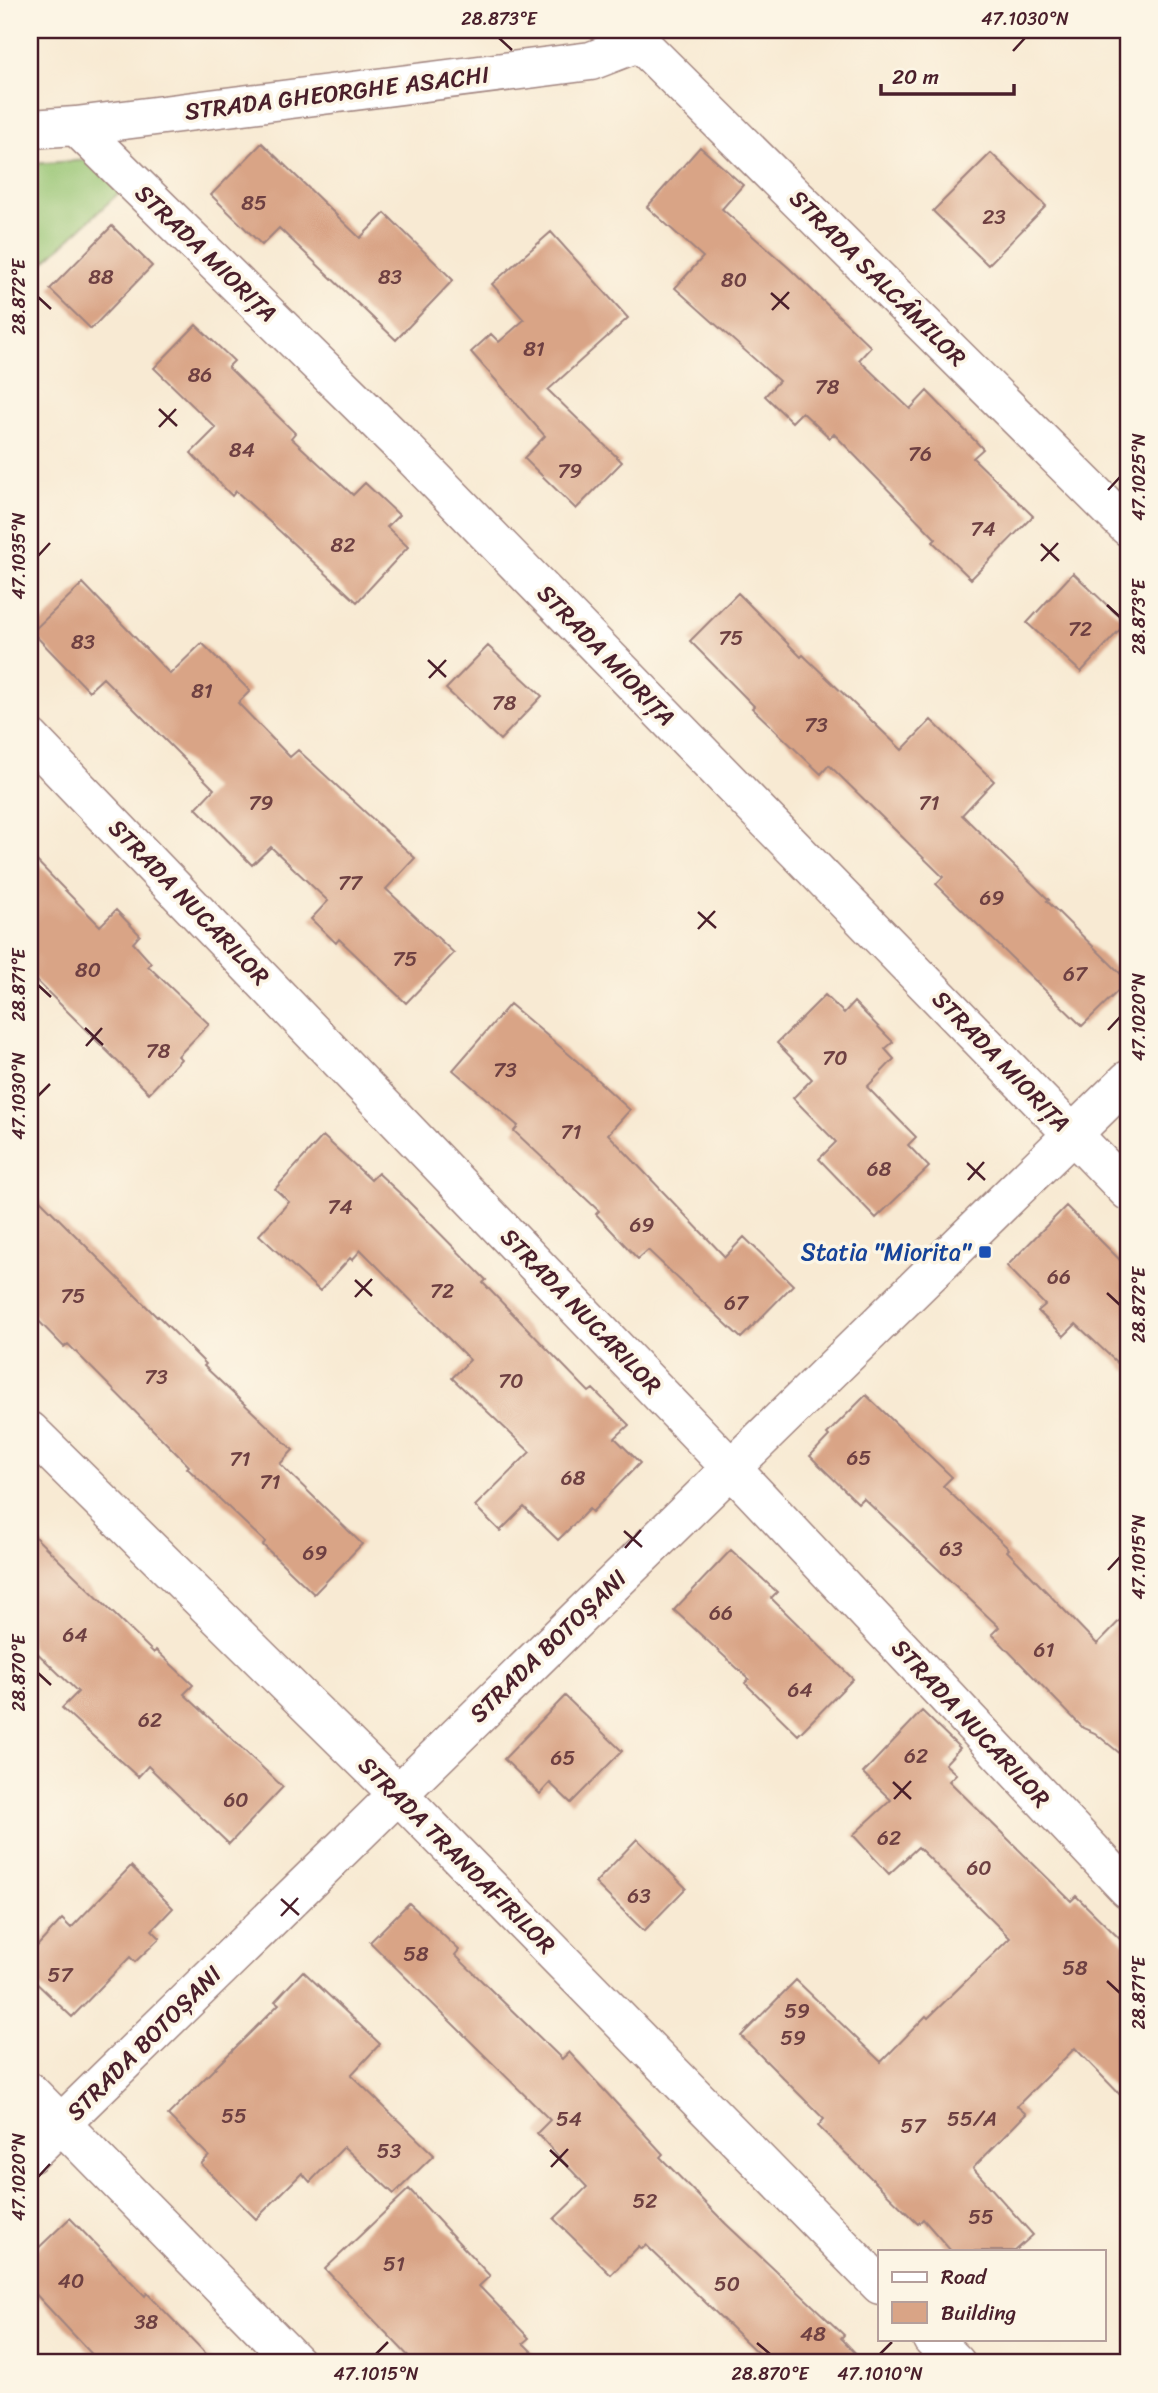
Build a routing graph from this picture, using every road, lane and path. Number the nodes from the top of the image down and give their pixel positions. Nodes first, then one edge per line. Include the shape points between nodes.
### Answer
1 (633, 36) edge
2 (76, 126) junction
3 (30, 129) edge
4 (1128, 527) edge
5 (30, 738) edge
6 (1128, 1080) edge
7 (1073, 1135) junction
8 (1128, 1191) edge
9 (30, 1431) edge
10 (731, 1468) junction
11 (397, 1793) junction
12 (1128, 1889) edge
13 (30, 2092) edge
14 (61, 2124) junction
15 (30, 2154) edge
16 (878, 2283) edge
17 (933, 2340) edge
18 (296, 2363) edge
19 (957, 2363) edge

1 - 2 street, STRADA GHEORGHE ASACHI via 591,61
1 - 4 street, STRADA SALCÂMILOR
2 - 3 street, STRADA GHEORGHE ASACHI
2 - 7 street, STRADA MIORIȚA via 403,447
5 - 10 street, STRADA NUCARILOR
6 - 7 street, STRADA BOTOȘANI
7 - 8 street, STRADA MIORIȚA
7 - 10 street, STRADA BOTOȘANI
9 - 11 street, STRADA TRANDAFIRILOR
10 - 11 street, STRADA BOTOȘANI
10 - 12 street, STRADA NUCARILOR
11 - 14 street, STRADA BOTOȘANI
11 - 16 street, STRADA TRANDAFIRILOR
13 - 14 street
14 - 15 street, STRADA BOTOȘANI
14 - 18 street
17 - 19 street

